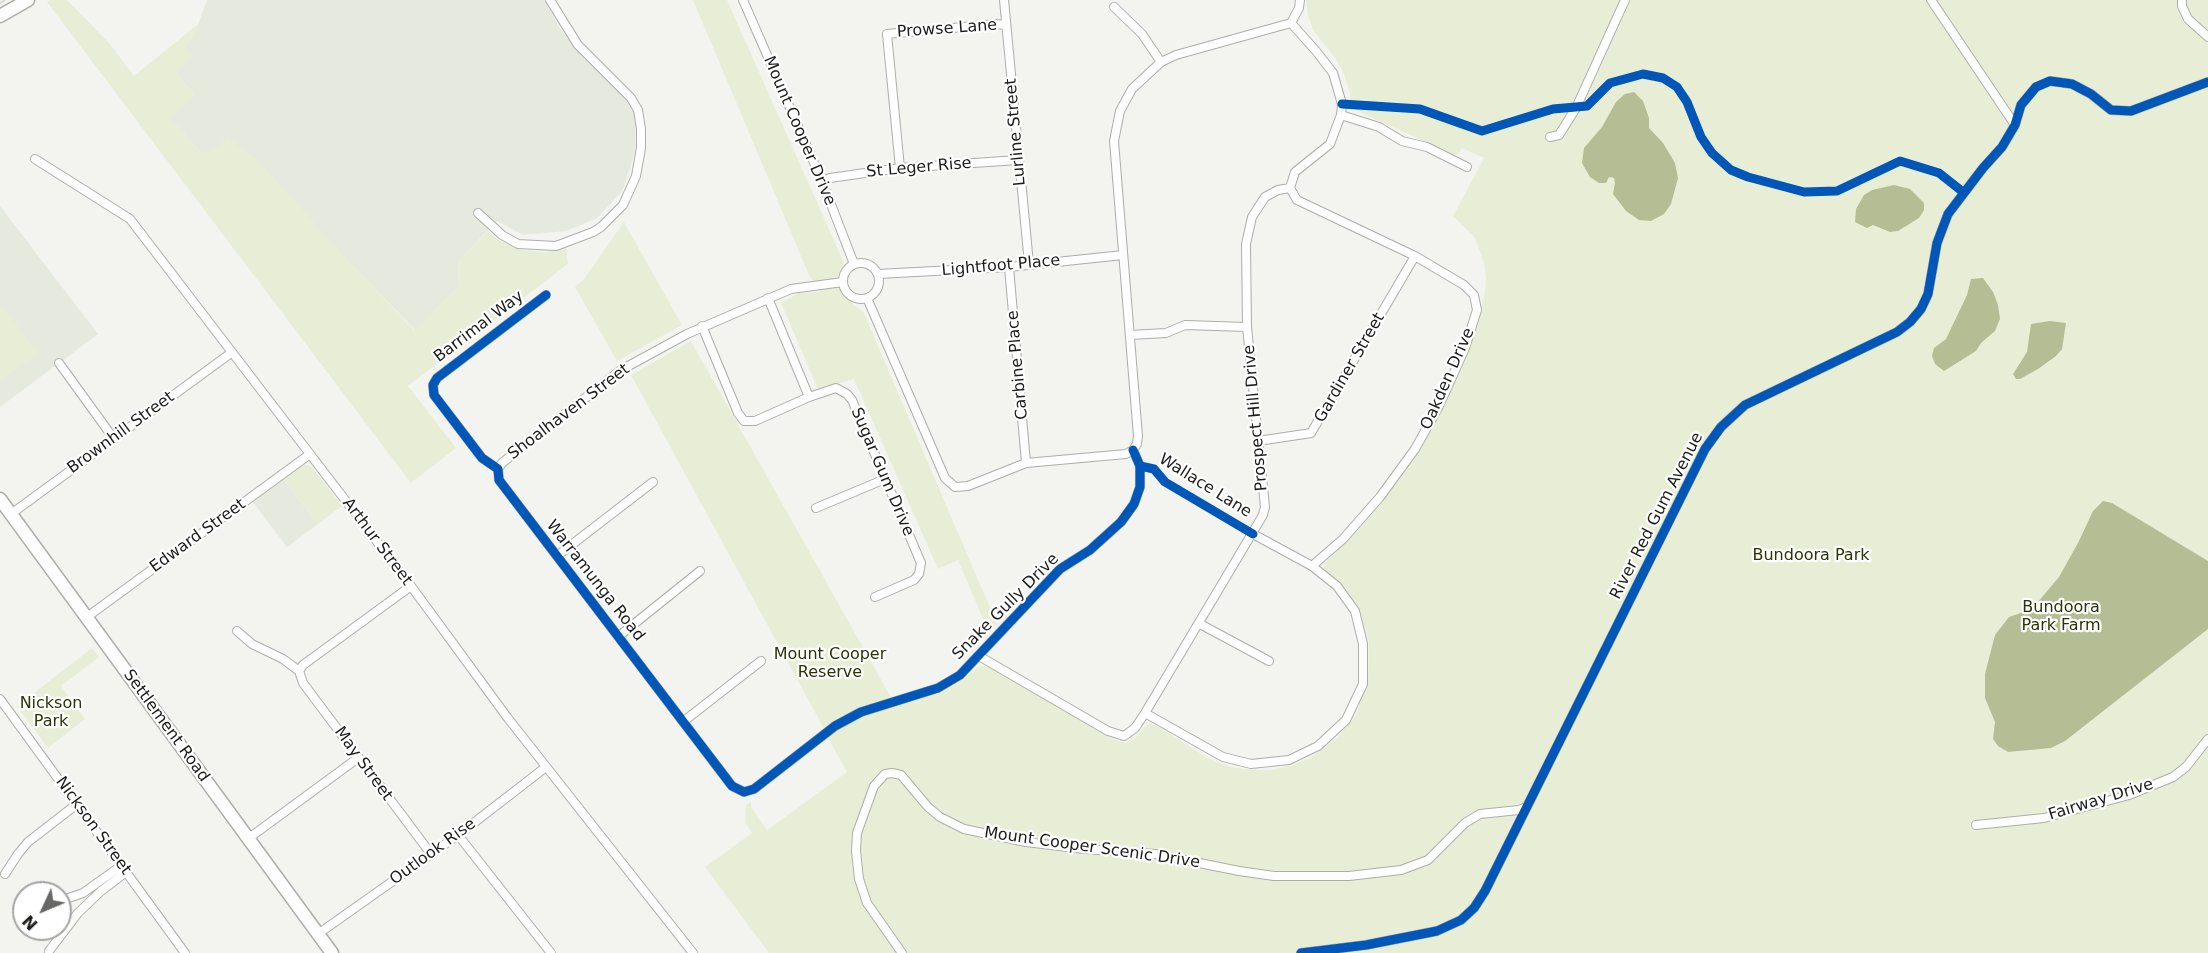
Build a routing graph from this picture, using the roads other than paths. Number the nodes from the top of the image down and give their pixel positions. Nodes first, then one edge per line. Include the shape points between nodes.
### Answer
1 (28, 0) edge
2 (550, 0) edge
3 (742, 0) edge
4 (1004, 0) edge
5 (1300, 0) edge
6 (1625, 0) edge
7 (1931, 0) edge
8 (2182, 0) edge
9 (1114, 7) dead end
10 (0, 16) edge
11 (1291, 23) junction
12 (1006, 25) junction
13 (2208, 37) edge
14 (1161, 62) junction
15 (2208, 82) edge
16 (1341, 115) junction
17 (2015, 125) junction
18 (1550, 137) dead end
19 (35, 159) dead end
20 (1018, 160) junction
21 (1467, 167) dead end
22 (900, 168) junction
23 (822, 181) junction
24 (1290, 188) junction
25 (478, 213) dead end
26 (1123, 255) junction
27 (1415, 256) junction
28 (854, 264) junction
29 (1029, 264) junction
30 (1009, 267) junction
31 (878, 274) junction
32 (843, 282) junction
33 (546, 295) dead end
34 (768, 298) junction
35 (867, 298) junction
36 (702, 326) junction
37 (1248, 327) junction
38 (1130, 335) junction
39 (231, 353) junction
40 (58, 363) dead end
41 (433, 385) joint
42 (809, 397) junction
43 (114, 439) junction
44 (1258, 441) junction
45 (1132, 450) junction
46 (309, 454) junction
47 (1026, 463) junction
48 (498, 469) junction
49 (885, 478) junction
50 (653, 482) dead end
51 (0, 499) edge
52 (816, 508) dead end
53 (11, 514) junction
54 (1253, 534) junction
55 (557, 556) junction
56 (1312, 566) junction
57 (700, 571) dead end
58 (411, 586) junction
59 (875, 597) dead end
60 (87, 617) junction
61 (1200, 624) junction
62 (237, 631) dead end
63 (619, 636) junction
64 (979, 656) junction
65 (761, 661) dead end
66 (1269, 661) dead end
67 (299, 671) junction
68 (0, 699) edge
69 (1145, 713) junction
70 (684, 721) junction
71 (2208, 739) edge
72 (358, 758) junction
73 (546, 767) junction
74 (744, 792) joint
75 (76, 804) junction
76 (1526, 807) junction
77 (1976, 825) dead end
78 (458, 835) junction
79 (249, 838) junction
80 (431, 854) junction
81 (124, 869) junction
82 (5, 874) dead end
83 (72, 896) edge
84 (318, 934) junction
85 (49, 951) dead end
86 (185, 953) edge
87 (332, 953) edge
88 (551, 953) edge
89 (693, 953) edge
90 (902, 953) edge
91 (1300, 953) edge

1 - 10 main road
2 - 25 street via 578,45 639,110 641,148 636,176 623,205 601,227 556,246 518,244
3 - 23 street, Mount Cooper Drive
4 - 12 street, Lurline Street
5 - 11 street
6 - 18 street via 1576,108 1559,135
7 - 17 street
8 - 13 street via 2188,19
9 - 14 street via 1142,34
11 - 14 street, Snake Gully Drive
11 - 16 street via 1333,74 1342,104
12 - 20 street, Lurline Street
12 - 22 street, Prowse Lane via 887,34
14 - 26 street, Snake Gully Drive via 1132,88 1115,129
15 - 17 street, River Red Gum Avenue via 2131,111 2111,110 2072,84 2050,81 2036,87 2021,105
16 - 21 street via 1379,126 1402,141 1428,147
16 - 24 street via 1329,144 1295,172
17 - 76 street, River Red Gum Avenue via 1948,214 1937,243 1928,294 1910,322 1897,332 1745,405 1705,449
19 - 39 street, Arthur Street via 130,219
20 - 22 street, St Leger Rise
20 - 29 street, Lurline Street
22 - 23 street, St Leger Rise
23 - 28 street, Mount Cooper Drive
24 - 27 street, Oakden Drive via 1297,200
24 - 37 street, Prospect Hill Drive via 1265,197 1249,225
26 - 29 street, Lightfoot Place
26 - 38 street, Snake Gully Drive
27 - 44 street, Gardiner Street via 1311,433
27 - 56 street, Oakden Drive via 1474,295 1477,310 1465,348 1414,449 1380,497 1343,539
28 - 31 street via 867,263
28 - 32 street via 845,272
29 - 30 street, Lightfoot Place
30 - 31 street, Lightfoot Place
30 - 47 street, Carbine Place
31 - 35 street via 879,286
32 - 34 street, Shoalhaven Street via 791,289
32 - 35 street via 851,296
33 - 41 street, Barrimal Way
34 - 36 street, Shoalhaven Street
34 - 42 street
35 - 47 street via 945,478 955,487 968,486
36 - 42 street, Sugar Gum Drive via 744,421 755,421
36 - 48 street, Shoalhaven Street via 621,369
37 - 38 street via 1185,325 1166,333
37 - 44 street, Prospect Hill Drive
38 - 45 street, Snake Gully Drive via 1138,436
39 - 43 street, Brownhill Street
39 - 46 street, Arthur Street
40 - 43 street
41 - 48 street, Warramunga Road via 434,395 482,458
42 - 49 street, Sugar Gum Drive via 836,388 847,394
43 - 53 street, Brownhill Street
44 - 54 street, Prospect Hill Drive via 1265,507
45 - 47 street
45 - 64 street, Snake Gully Drive via 1140,466 1140,487 1121,522 1090,550 1059,569
46 - 58 street, Arthur Street
46 - 60 street, Edward Street
48 - 55 street, Warramunga Road via 499,480
49 - 52 street
49 - 59 street, Sugar Gum Drive via 921,567 914,580
50 - 55 street
51 - 53 main road, Settlement Road
53 - 60 main road, Settlement Road
54 - 56 street
54 - 61 street, Prospect Hill Drive
55 - 63 street, Warramunga Road
56 - 69 street via 1337,586 1355,611 1364,644 1363,684 1346,720 1318,746 1289,760 1251,764 1223,757
57 - 63 street
58 - 67 street
58 - 73 street, Arthur Street
60 - 79 main road, Settlement Road
61 - 66 street
61 - 69 street, Prospect Hill Drive
62 - 67 street
63 - 70 street, Warramunga Road
64 - 69 street, Prospect Hill Drive via 1108,731 1124,736
64 - 74 street, Snake Gully Drive via 960,675 938,688 861,712 835,726 754,789
65 - 70 street
67 - 72 street, May Street via 303,683
68 - 75 street, Nickson Street
70 - 74 street, Warramunga Road via 732,786
71 - 77 street, Fairway Drive via 2173,777 2129,795 2044,818
72 - 79 street
72 - 80 street, May Street
73 - 78 street, Outlook Rise
73 - 89 street, Arthur Street
75 - 81 street, Nickson Street
75 - 82 street via 28,842
76 - 90 street, Mount Cooper Scenic Drive via 1480,814 1435,855 1408,868 1349,876 1274,876 1155,854 1026,842 964,829 940,817 901,775 885,774 874,786 860,823 856,851 867,903
76 - 91 street via 1485,891 1461,920 1437,931
78 - 80 street, Outlook Rise
78 - 88 street
79 - 84 main road, Settlement Road
80 - 84 street, Outlook Rise
81 - 83 street
81 - 85 street via 78,913
81 - 86 street, Nickson Street
84 - 87 main road, Settlement Road

